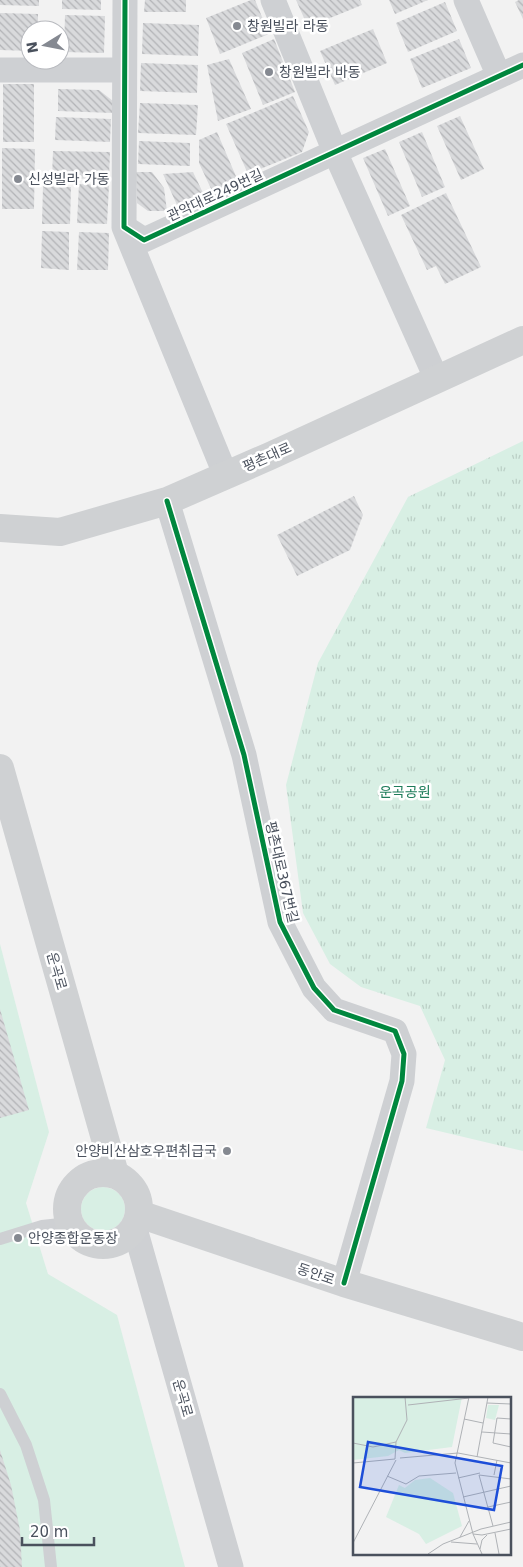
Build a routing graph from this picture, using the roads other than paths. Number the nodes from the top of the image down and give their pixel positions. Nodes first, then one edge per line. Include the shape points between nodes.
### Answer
1 (125, 0) edge
2 (273, 0) edge
3 (466, 0) edge
4 (523, 65) edge
5 (0, 70) edge
6 (124, 70) junction
7 (499, 76) junction
8 (334, 152) junction
9 (124, 227) junction
10 (523, 340) edge
11 (437, 380) junction
12 (226, 476) junction
13 (167, 501) junction
14 (0, 528) edge
15 (0, 768) edge
16 (115, 1174) junction
17 (137, 1222) junction
18 (69, 1223) junction
19 (0, 1239) edge
20 (344, 1283) junction
21 (523, 1336) edge
22 (0, 1394) edge
23 (51, 1567) edge
24 (231, 1567) edge

1 - 6 street
2 - 8 street
3 - 7 street
4 - 7 street, 관악대로249번길
5 - 6 street
6 - 9 street
7 - 8 street, 관악대로249번길
8 - 9 street, 관악대로249번길 via 144,240
8 - 11 street
9 - 12 street
10 - 11 street, 평촌대로
11 - 12 street, 평촌대로
12 - 13 street, 평촌대로
13 - 14 street, 평촌대로 via 60,532
13 - 20 street, 평촌대로367번길 via 244,755 280,922 314,988 334,1010 395,1031 404,1054 402,1081
15 - 16 street, 운곡로
16 - 17 street via 129,1183 138,1198
16 - 18 street via 98,1173 83,1178 71,1191 66,1206
17 - 18 street via 124,1239 109,1246 93,1245 78,1236
17 - 20 street, 동안로
17 - 24 street, 운곡로
18 - 19 lane via 42,1226
20 - 21 street, 동안로
22 - 23 lane via 26,1445 44,1500

